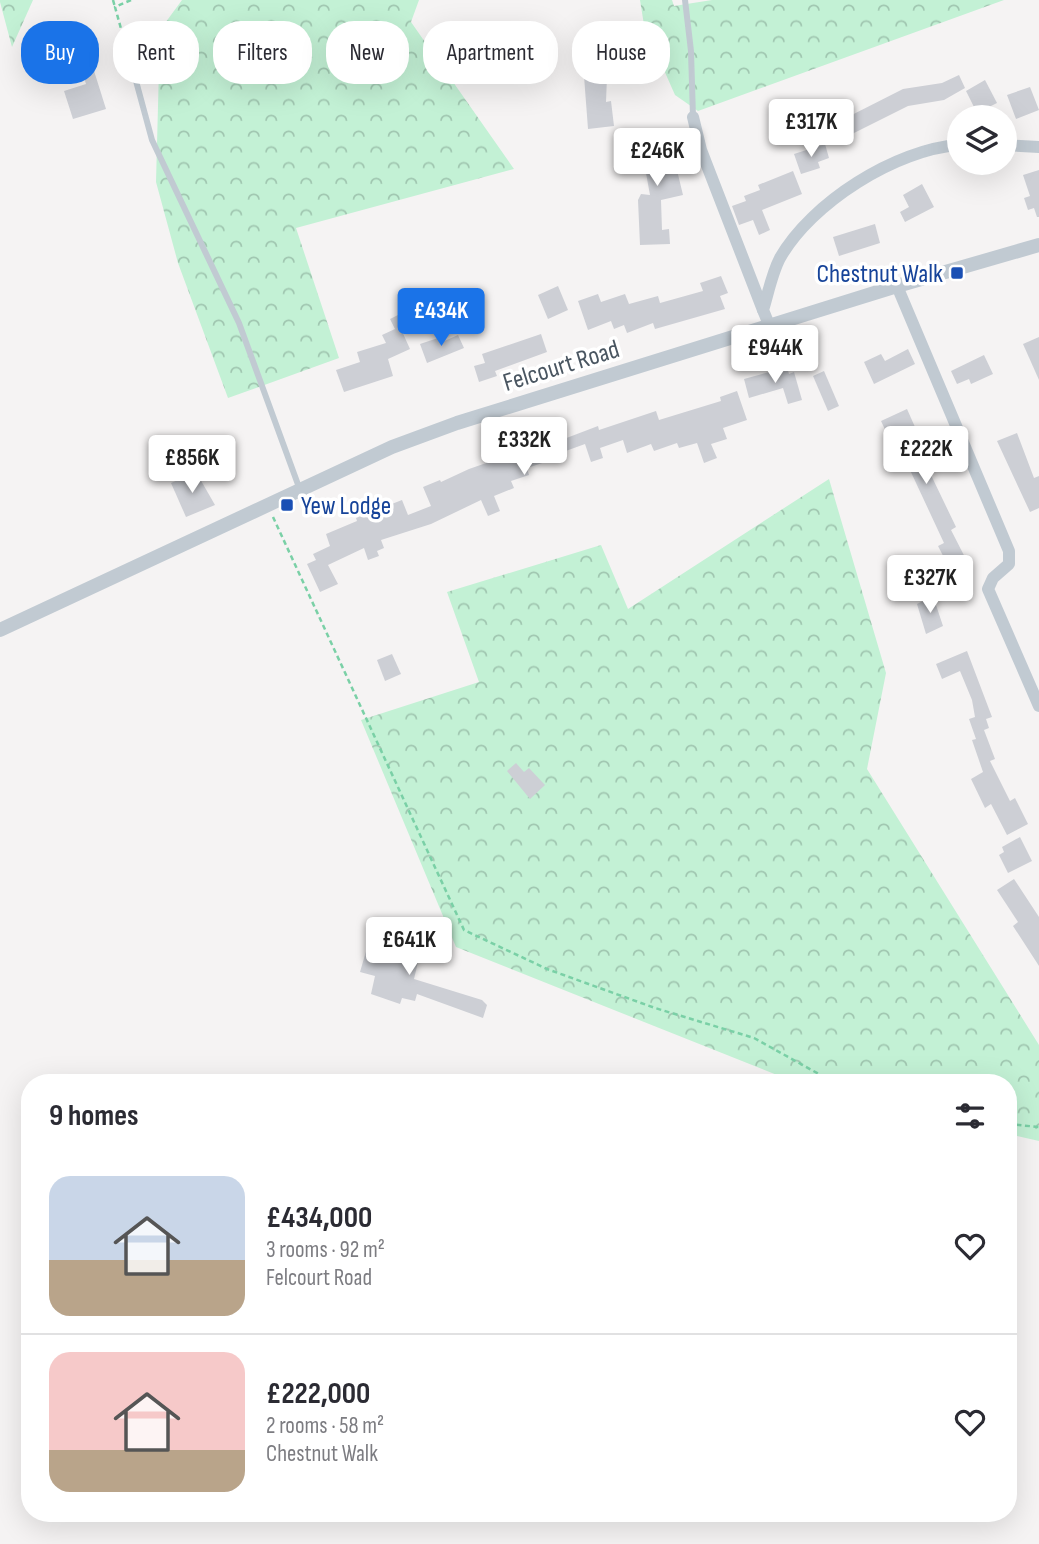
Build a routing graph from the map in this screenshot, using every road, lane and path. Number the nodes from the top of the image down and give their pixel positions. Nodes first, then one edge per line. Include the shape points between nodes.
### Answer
1 (113, 0) edge
2 (131, 0) edge
3 (685, 0) edge
4 (115, 7) junction
5 (119, 21) edge
6 (137, 84) edge
7 (693, 117) joint
8 (947, 146) edge
9 (1017, 146) edge
10 (1039, 147) edge
11 (1039, 245) edge
12 (897, 286) junction
13 (763, 310) junction
14 (770, 327) junction
15 (300, 490) junction
16 (268, 505) junction
17 (0, 630) edge
18 (1039, 706) edge
19 (819, 1074) edge
20 (1017, 1125) edge
21 (1039, 1127) edge

1 - 4 path
2 - 4 path
3 - 7 lane
4 - 5 path
6 - 15 lane via 152,139 239,323
7 - 13 street via 701,150
8 - 13 street via 871,175 826,207 779,260
9 - 10 street
11 - 12 street, Felcourt Road
12 - 14 street, Felcourt Road
12 - 18 street via 1009,551 1009,564 988,589
13 - 14 street
14 - 15 street, Felcourt Road via 457,423
15 - 16 street, Felcourt Road
16 - 17 street, Felcourt Road
16 - 19 path via 464,930 547,969 754,1038
20 - 21 path

